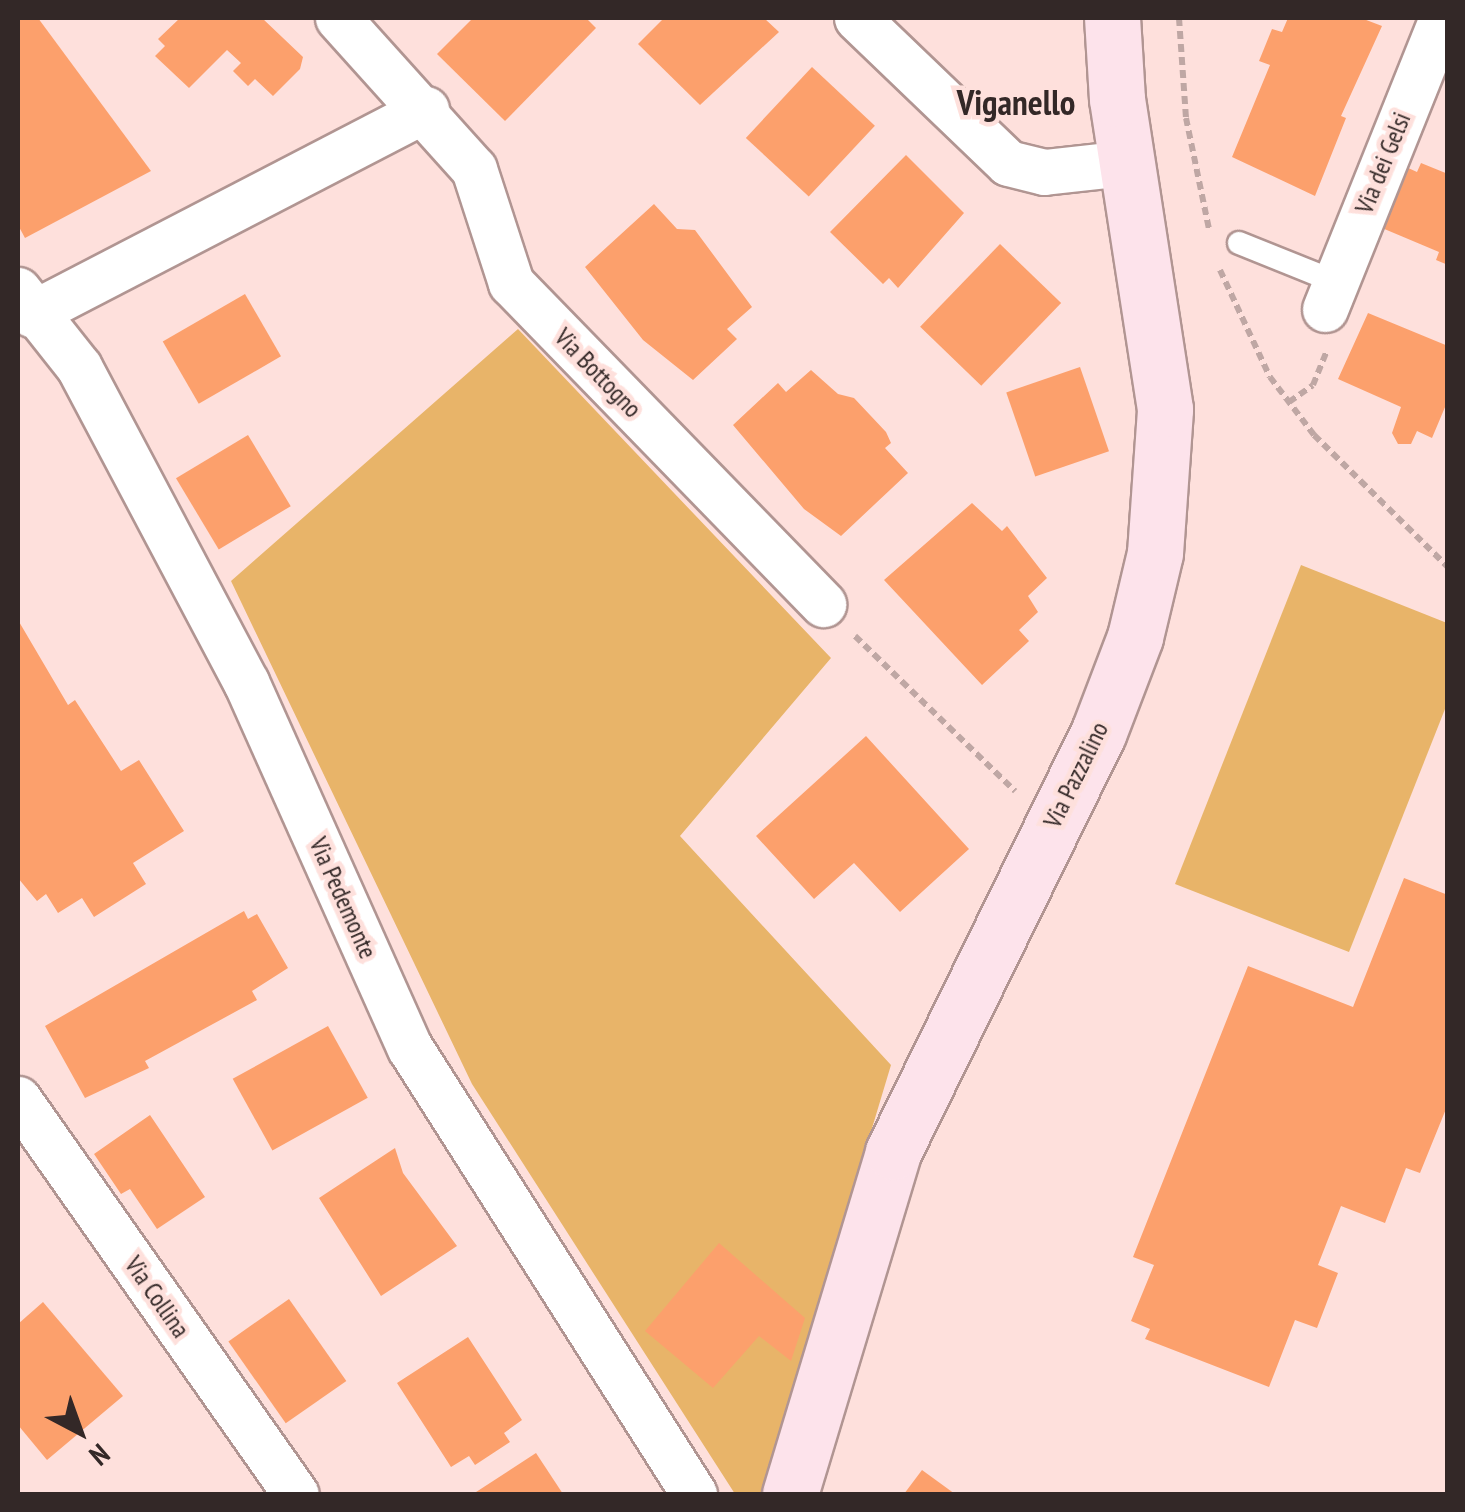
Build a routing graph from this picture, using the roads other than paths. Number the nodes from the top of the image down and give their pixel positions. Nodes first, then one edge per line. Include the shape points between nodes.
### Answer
1 (338, 18) edge
2 (857, 18) edge
3 (1112, 18) edge
4 (1442, 18) edge
5 (426, 109) junction
6 (1126, 163) junction
7 (1239, 242) dead end
8 (1331, 295) joint
9 (24, 302) edge
10 (823, 604) road end
11 (18, 1099) edge
12 (296, 1494) edge
13 (694, 1494) edge
14 (790, 1494) edge

1 - 5 street, Via Bottogno
2 - 6 street via 1008,163 1044,172
3 - 6 main road, Via Pazzalino
4 - 8 street, Via dei Gelsi
5 - 9 street
5 - 10 street, Via Bottogno via 474,169 511,283
6 - 14 main road, Via Pazzalino via 1166,410 1164,476 1135,637 1051,827 892,1152
7 - 8 lane
9 - 13 street, Via Pedemonte via 80,367 246,682 410,1048
11 - 12 street, Via Collina

